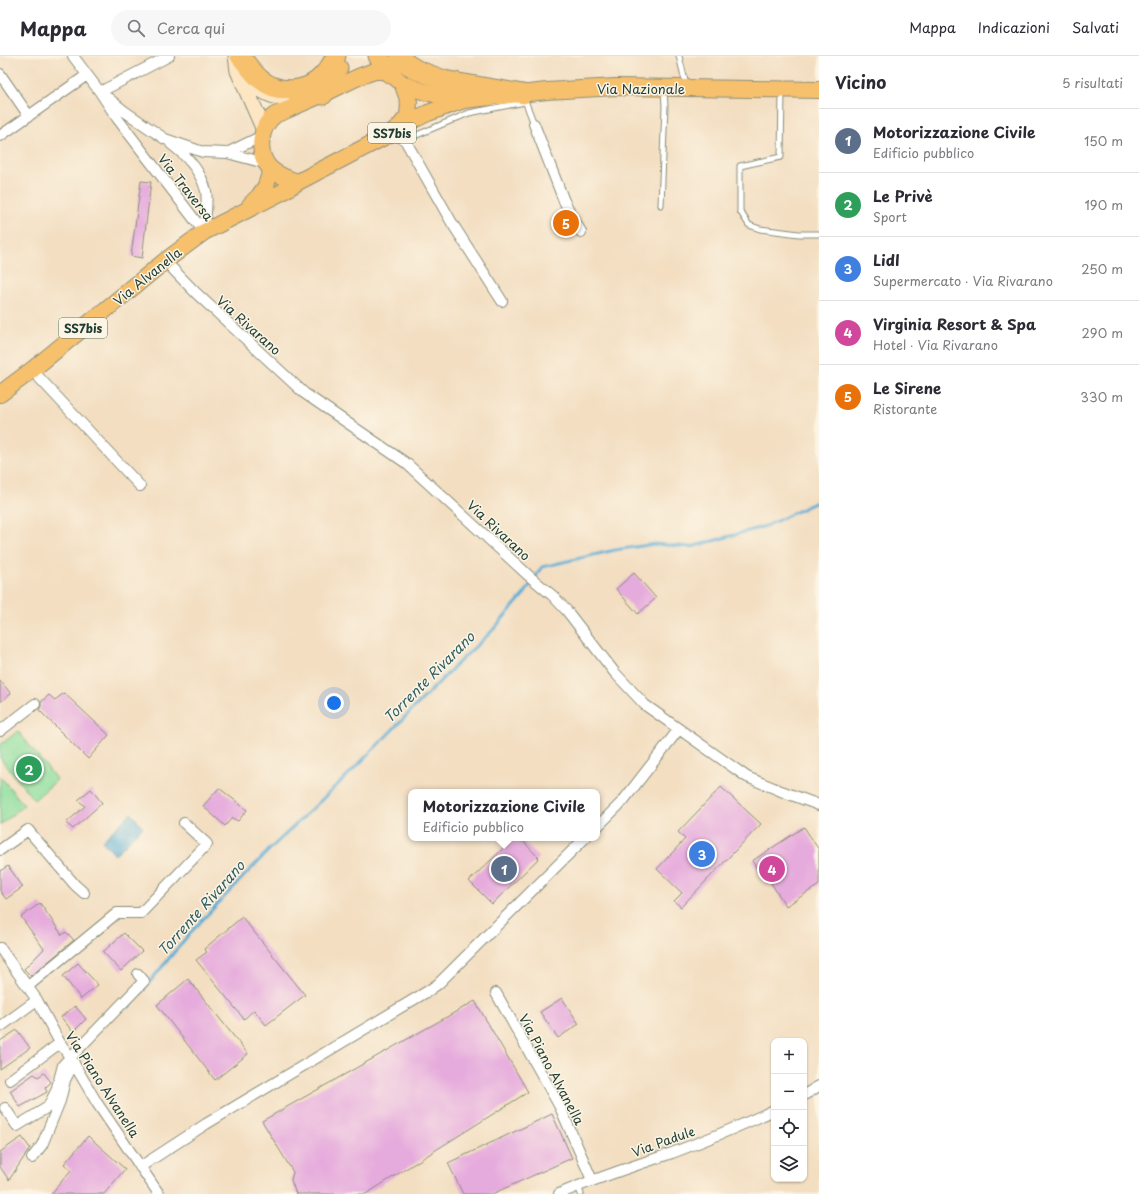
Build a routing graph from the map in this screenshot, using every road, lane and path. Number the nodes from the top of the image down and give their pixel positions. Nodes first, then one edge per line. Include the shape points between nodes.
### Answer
1 (74, 56) edge
2 (169, 56) edge
3 (238, 56) edge
4 (336, 56) edge
5 (343, 56) edge
6 (378, 56) edge
7 (400, 56) edge
8 (679, 56) edge
9 (0, 74) edge
10 (87, 75) junction
11 (396, 79) junction
12 (664, 88) junction
13 (687, 88) junction
14 (782, 90) junction
15 (819, 90) edge
16 (100, 92) junction
17 (319, 96) junction
18 (524, 98) junction
19 (464, 100) junction
20 (29, 116) junction
21 (534, 124) joint
22 (263, 133) junction
23 (399, 133) junction
24 (0, 136) edge
25 (165, 139) junction
26 (227, 153) junction
27 (268, 166) junction
28 (298, 182) junction
29 (661, 205) dead end
30 (243, 211) junction
31 (204, 232) junction
32 (581, 232) dead end
33 (819, 234) edge
34 (165, 261) junction
35 (502, 301) dead end
36 (32, 370) junction
37 (0, 394) edge
38 (140, 486) dead end
39 (35, 704) dead end
40 (679, 729) junction
41 (0, 731) edge
42 (819, 805) edge
43 (184, 823) dead end
44 (600, 824) edge
45 (582, 841) edge
46 (1, 849) edge
47 (84, 893) dead end
48 (0, 948) edge
49 (138, 974) dead end
50 (27, 987) junction
51 (496, 993) dead end
52 (37, 1000) junction
53 (0, 1026) edge
54 (60, 1043) junction
55 (72, 1060) junction
56 (10, 1080) dead end
57 (819, 1086) edge
58 (807, 1093) edge
59 (5, 1108) dead end
60 (771, 1111) edge
61 (32, 1158) dead end
62 (140, 1167) junction
63 (592, 1180) junction
64 (580, 1190) edge
65 (159, 1194) edge
66 (559, 1194) edge

1 - 10 street, Via Traversa
2 - 16 street
3 - 4 highway via 261,80 271,86 290,90 309,86 317,81
3 - 17 main road via 246,76 262,92 284,99
3 - 22 main road via 238,71
5 - 17 highway via 338,69
6 - 11 highway
7 - 18 highway via 417,70 444,80
8 - 13 lane
9 - 20 street
10 - 16 street, Via Traversa
10 - 20 street
11 - 17 main road, Via Nazionale / SS7bis via 382,71 375,71
11 - 19 main road, Via Nazionale / SS7bis via 414,90
11 - 23 main road, SS7bis via 409,102 408,116
12 - 13 main road, Via Nazionale / SS7bis
12 - 18 main road, Via Nazionale / SS7bis via 616,87 547,91
12 - 29 lane
13 - 14 main road, Via Nazionale / SS7bis
14 - 15 main road, Via Nazionale / SS7bis
14 - 33 lane via 781,157 740,166 740,211 749,225 760,229
16 - 25 street, Via Traversa
16 - 31 street, Via Traversa
17 - 22 main road, Via Nazionale / SS7bis via 276,115 266,125
18 - 19 main road, Via Nazionale / SS7bis
18 - 21 lane
18 - 23 lane
19 - 23 main road, Via Nazionale / SS7bis via 428,113
20 - 24 street
21 - 32 street via 564,201
22 - 26 street, Via Traversa
22 - 27 main road via 261,148
23 - 28 main road, Via Nazionale / SS7bis
23 - 35 street
25 - 26 street, Via Traversa via 203,152
25 - 31 street, Via Traversa via 184,154 197,171 206,192
26 - 27 street, Via Traversa
27 - 28 main road via 281,176
27 - 30 main road, SS7bis via 266,186
28 - 30 main road, Via Nazionale / SS7bis
30 - 31 main road, Via Alvanella / SS7bis
31 - 34 main road, Via Alvanella / SS7bis
34 - 36 main road, Via Alvanella / SS7bis
34 - 40 street, Via Rivarano via 196,293 304,392 406,463 553,596 614,673 645,705
36 - 37 main road, Via Alvanella / SS7bis
36 - 38 street
39 - 41 street
40 - 42 street, Via Rivarano via 747,777
40 - 44 street via 623,801
43 - 50 street via 207,844 140,913 117,913
45 - 62 street via 438,984 206,1124
46 - 47 street via 28,830
48 - 50 street, Via Piano Alvanella
49 - 55 street via 144,981
50 - 52 street, Via Piano Alvanella
51 - 63 street, Via Piano Alvanella via 560,1107
52 - 53 street
52 - 54 street, Via Piano Alvanella
54 - 55 street, Via Piano Alvanella
54 - 56 street
55 - 59 street via 63,1065 56,1091 48,1107 17,1126
55 - 61 street via 60,1101 42,1145
55 - 62 street, Via Piano Alvanella via 97,1104
57 - 58 street
60 - 63 street, Via Padule via 679,1150
62 - 65 street, Via Piano Alvanella
63 - 64 street, Via Padule
64 - 66 street, Via Padule

